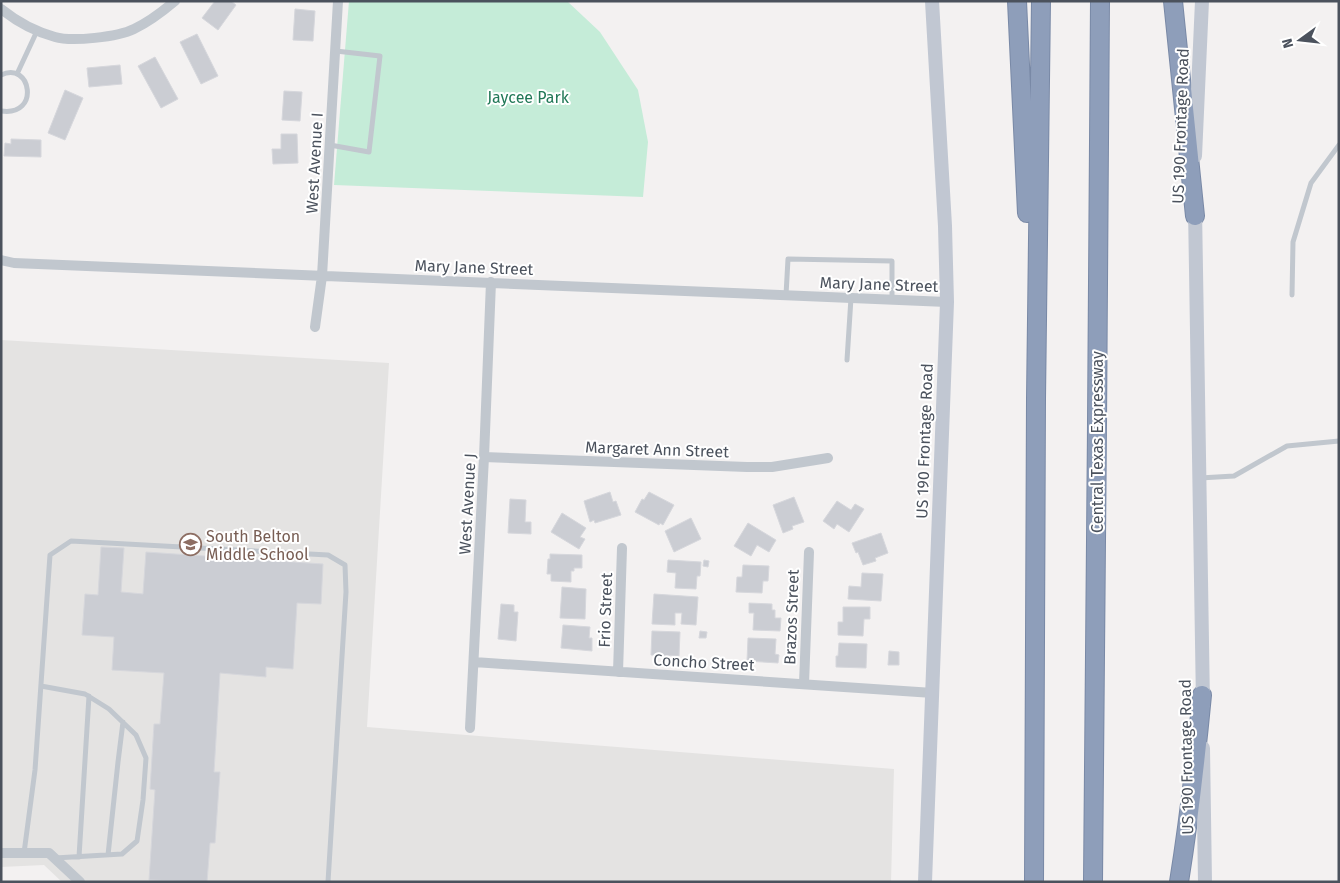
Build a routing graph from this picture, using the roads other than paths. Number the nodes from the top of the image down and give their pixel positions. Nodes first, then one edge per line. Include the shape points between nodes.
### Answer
1 (175, 1) edge
2 (338, 1) edge
3 (932, 1) edge
4 (1017, 1) edge
5 (1041, 1) edge
6 (1100, 1) edge
7 (1173, 1) edge
8 (1202, 1) edge
9 (1, 9) edge
10 (37, 30) junction
11 (336, 51) junction
12 (18, 74) junction
13 (1, 75) edge
14 (1, 111) edge
15 (330, 145) junction
16 (1339, 145) edge
17 (1195, 216) junction
18 (1, 260) edge
19 (322, 276) junction
20 (491, 282) junction
21 (786, 295) junction
22 (1292, 295) dead end
23 (851, 298) junction
24 (892, 300) junction
25 (947, 302) junction
26 (315, 327) dead end
27 (847, 360) dead end
28 (1036, 399) junction
29 (1339, 441) edge
30 (484, 457) junction
31 (828, 458) dead end
32 (1199, 478) junction
33 (622, 548) dead end
34 (809, 552) dead end
35 (474, 662) junction
36 (618, 672) junction
37 (804, 684) junction
38 (41, 686) junction
39 (933, 693) junction
40 (1202, 695) junction
41 (89, 696) junction
42 (123, 722) junction
43 (470, 728) dead end
44 (1, 853) edge
45 (24, 853) junction
46 (108, 855) junction
47 (79, 857) junction
48 (55, 858) junction
49 (80, 882) edge
50 (328, 882) edge
51 (925, 882) edge
52 (1034, 882) edge
53 (1093, 882) edge
54 (1179, 882) edge
55 (1205, 882) edge

1 - 10 street via 153,19 133,30 112,36 56,38
2 - 11 street, West Avenue I
3 - 25 main road, US 190 Frontage Road
4 - 28 highway
5 - 28 highway
6 - 53 highway, Central Texas Expressway
7 - 17 highway
8 - 17 main road, US 190 Frontage Road
9 - 10 street
10 - 12 lane
11 - 15 street, West Avenue I
11 - 15 lane via 380,56 369,152
12 - 13 lane
12 - 14 lane via 28,90 26,101 22,107 10,112
15 - 19 street, West Avenue I
16 - 22 lane via 1311,183 1293,242
17 - 32 main road, US 190 Frontage Road
18 - 19 street, Mary Jane Street
19 - 20 street, Mary Jane Street
19 - 26 street, West Avenue I
20 - 21 street, Mary Jane Street
20 - 30 street, West Avenue J
21 - 23 street, Mary Jane Street
21 - 24 lane via 788,259 892,261
23 - 24 street, Mary Jane Street
23 - 27 lane
24 - 25 street, Mary Jane Street
25 - 39 main road, US 190 Frontage Road
28 - 52 highway
29 - 32 lane via 1287,446 1234,476
30 - 31 street, Margaret Ann Street via 747,467 772,467
30 - 35 street, West Avenue J
32 - 40 main road, US 190 Frontage Road
33 - 36 street, Frio Street
34 - 37 street, Brazos Street
35 - 36 street, Concho Street
35 - 43 street, West Avenue J
36 - 37 street, Concho Street
37 - 39 street, Concho Street
38 - 41 lane
38 - 45 lane via 35,770
38 - 50 lane via 50,555 71,541 328,555 345,565
39 - 51 main road, US 190 Frontage Road
40 - 54 highway
40 - 55 main road, US 190 Frontage Road
41 - 42 lane
41 - 47 lane
42 - 46 lane
42 - 46 lane via 136,735 146,758 144,800 137,841 122,854
44 - 45 street
45 - 48 street via 49,852
46 - 47 lane
47 - 48 lane
48 - 49 street

